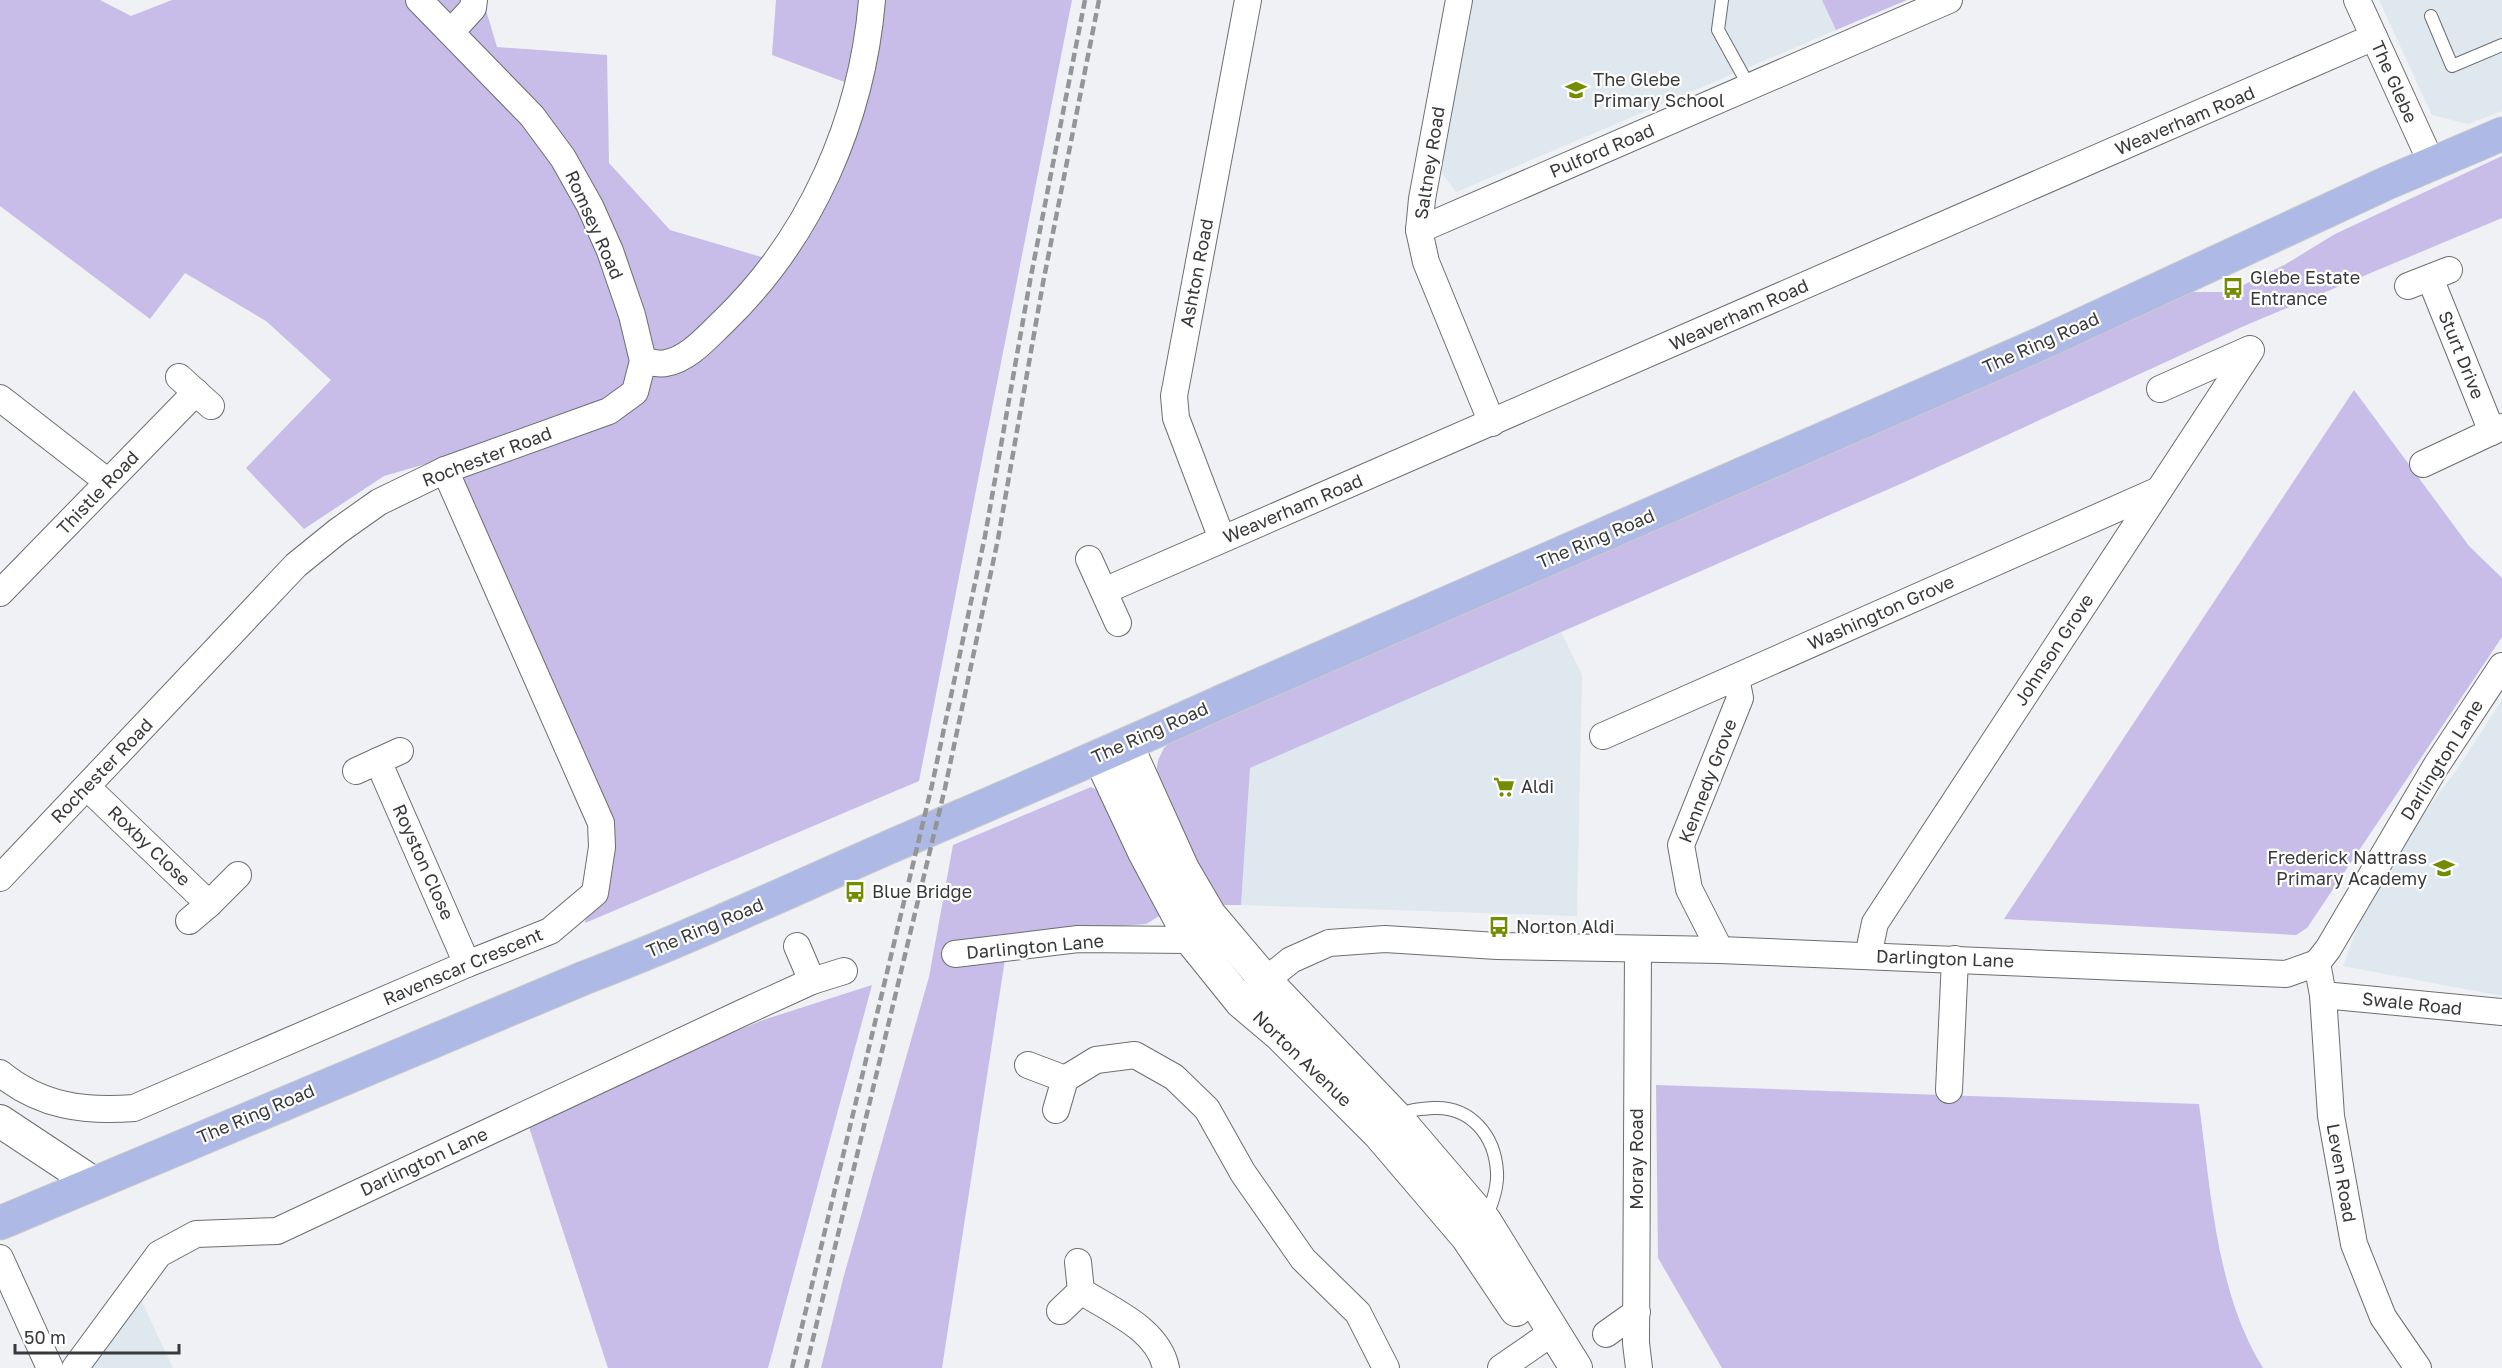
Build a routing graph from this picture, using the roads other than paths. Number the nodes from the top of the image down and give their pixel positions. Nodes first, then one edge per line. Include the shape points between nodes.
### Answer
1 (419, 0) edge
2 (474, 0) edge
3 (872, 0) edge
4 (1248, 0) edge
5 (1459, 0) edge
6 (1722, 0) edge
7 (1949, 0) edge
8 (2357, 0) edge
9 (2431, 16) dead end
10 (451, 32) junction
11 (2374, 37) junction
12 (2502, 45) edge
13 (1750, 88) junction
14 (2502, 134) edge
15 (2432, 164) junction
16 (1419, 230) junction
17 (2429, 278) dead end
18 (643, 361) junction
19 (2160, 389) dead end
20 (196, 392) dead end
21 (0, 398) edge
22 (1492, 423) junction
23 (2497, 430) edge
24 (2423, 464) dead end
25 (445, 470) junction
26 (108, 482) junction
27 (2159, 490) junction
28 (1222, 539) junction
29 (1089, 560) dead end
30 (1104, 591) junction
31 (0, 593) edge
32 (1118, 623) dead end
33 (2502, 666) edge
34 (1736, 678) junction
35 (1603, 736) dead end
36 (1113, 751) junction
37 (378, 761) dead end
38 (88, 788) junction
39 (238, 874) dead end
40 (0, 878) edge
41 (210, 904) junction
42 (1210, 915) junction
43 (189, 921) dead end
44 (1191, 940) junction
45 (797, 946) dead end
46 (1638, 949) junction
47 (1720, 950) junction
48 (955, 954) dead end
49 (1868, 956) junction
50 (1955, 959) junction
51 (2317, 963) junction
52 (467, 964) junction
53 (844, 971) dead end
54 (1265, 980) junction
55 (812, 981) junction
56 (2322, 995) junction
57 (1242, 1002) junction
58 (2502, 1012) edge
59 (1028, 1065) dead end
60 (0, 1073) edge
61 (1065, 1079) junction
62 (1949, 1090) dead end
63 (1056, 1110) dead end
64 (0, 1121) edge
65 (1388, 1126) junction
66 (92, 1182) junction
67 (0, 1223) edge
68 (1476, 1229) junction
69 (0, 1258) edge
70 (1078, 1262) dead end
71 (1081, 1291) junction
72 (1060, 1311) dead end
73 (1637, 1312) junction
74 (1606, 1334) dead end
75 (1546, 1337) junction
76 (50, 1368) edge
77 (75, 1368) edge
78 (1166, 1368) edge
79 (1386, 1368) edge
80 (1501, 1368) edge
81 (1554, 1368) edge
82 (1576, 1368) edge
83 (1639, 1368) edge
84 (2418, 1368) edge

1 - 10 street, Romsey Road
2 - 10 street via 473,8
3 - 18 street via 857,90 821,188 802,224 739,307 700,343 664,364
4 - 28 street, Ashton Road via 1174,396 1176,418
5 - 16 street, Saltney Road
6 - 13 lane via 1718,30
7 - 13 street, Pulford Road
8 - 11 street, The Glebe
9 - 12 lane via 2452,66
10 - 18 street, Romsey Road via 532,116 563,158 610,250
11 - 15 street, The Glebe
11 - 22 street, Weaverham Road
13 - 16 street, Pulford Road
14 - 15 main road
15 - 36 main road, The Ring Road via 2030,349
16 - 22 street, Saltney Road via 1426,262
17 - 23 street, Sturt Drive
18 - 25 street, Rochester Road via 635,392 609,411
19 - 27 street, Johnson Grove via 2251,349
20 - 26 street, Thistle Road
21 - 26 street
22 - 28 street, Weaverham Road
23 - 24 street
25 - 38 street, Rochester Road via 379,502 297,566
25 - 52 street, Ravenscar Crescent via 601,823 603,847 595,893 550,931
26 - 31 street, Thistle Road
27 - 34 street, Washington Grove
27 - 49 street, Johnson Grove via 1875,923
28 - 30 street, Weaverham Road
29 - 30 street
30 - 32 street
33 - 51 street, Darlington Lane via 2436,766
34 - 35 street, Washington Grove
34 - 47 street, Kennedy Grove via 1740,698 1681,845 1689,889
36 - 42 street, Norton Avenue
36 - 44 street, Norton Avenue via 1144,852
36 - 66 main road, The Ring Road via 668,946
37 - 52 street, Royston Close
38 - 40 street, Rochester Road
38 - 41 street, Roxby Close
39 - 41 street
41 - 43 street
42 - 44 street
42 - 54 street, Norton Avenue
44 - 48 street, Darlington Lane via 1078,939
44 - 57 street, Norton Avenue
45 - 55 street
46 - 47 street, Darlington Lane
46 - 54 street, Darlington Lane via 1385,939 1329,944 1291,960
46 - 73 street, Moray Road
47 - 49 street, Darlington Lane
49 - 50 street, Darlington Lane
50 - 51 street, Darlington Lane via 2286,974
50 - 62 street
51 - 56 street, Leven Road
52 - 60 street, Ravenscar Crescent via 134,1108 71,1108 37,1095
53 - 55 street, Darlington Lane
54 - 57 street, Darlington Lane
54 - 65 street, Norton Avenue
55 - 77 street, Darlington Lane via 277,1231 196,1234 159,1254
56 - 58 street, Swale Road
56 - 84 street, Leven Road via 2331,1116 2354,1244 2383,1317
57 - 65 street, Norton Avenue
59 - 61 street
61 - 63 street
61 - 79 street via 1096,1060 1135,1055 1174,1077 1207,1109 1243,1173 1303,1259 1359,1313
64 - 66 street
65 - 68 street, Norton Avenue
65 - 68 lane via 1409,1110 1445,1108 1476,1121 1490,1140 1497,1173 1493,1200
66 - 67 main road, The Ring Road
68 - 75 street, Norton Avenue
69 - 76 street
70 - 71 street
71 - 72 street
71 - 78 street via 1144,1331
73 - 74 street
73 - 83 street, Moray Road
75 - 80 street
75 - 81 street, Norton Avenue
75 - 82 street, Norton Avenue

